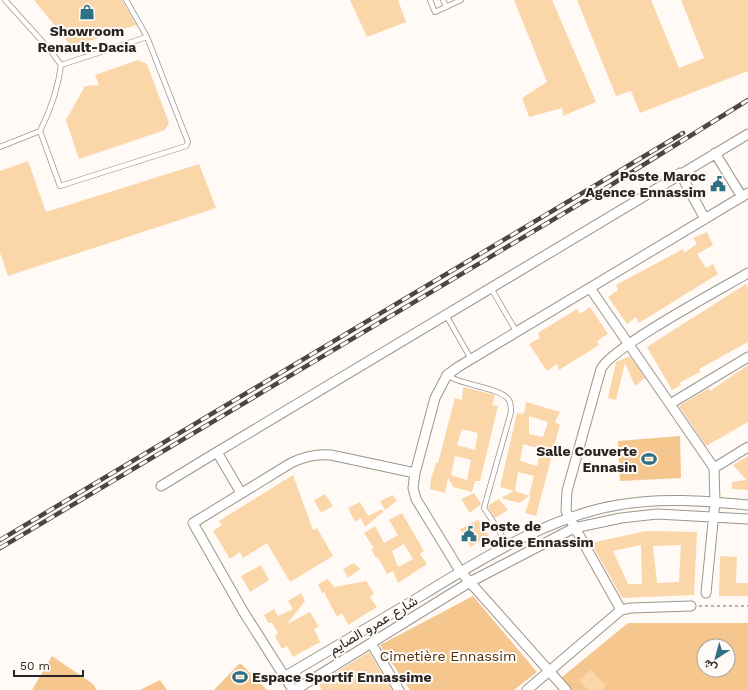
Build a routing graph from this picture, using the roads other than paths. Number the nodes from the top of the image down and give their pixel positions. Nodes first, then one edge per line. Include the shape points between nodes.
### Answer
1 (5, 0) edge
2 (126, 0) edge
3 (430, 0) edge
4 (443, 0) edge
5 (461, 0) edge
6 (446, 6) junction
7 (147, 37) junction
8 (61, 65) junction
9 (40, 131) junction
10 (748, 134) edge
11 (0, 147) edge
12 (715, 153) junction
13 (680, 173) junction
14 (745, 195) edge
15 (705, 219) junction
16 (748, 273) edge
17 (491, 287) junction
18 (590, 288) junction
19 (446, 314) junction
20 (516, 331) junction
21 (629, 344) junction
22 (748, 357) edge
23 (471, 358) junction
24 (447, 376) junction
25 (670, 404) junction
26 (748, 447) edge
27 (217, 452) junction
28 (714, 468) junction
29 (415, 473) junction
30 (161, 486) dead end
31 (241, 493) junction
32 (715, 502) junction
33 (748, 505) edge
34 (714, 516) junction
35 (569, 517) junction
36 (748, 519) edge
37 (574, 528) junction
38 (507, 547) junction
39 (460, 571) junction
40 (470, 582) junction
41 (706, 593) dead end
42 (691, 606) road end
43 (621, 610) junction
44 (371, 643) junction
45 (548, 671) junction
46 (284, 677) junction
47 (294, 690) edge
48 (399, 690) edge
49 (527, 690) edge
50 (566, 690) edge

1 - 8 lane
2 - 7 lane
3 - 6 lane via 435,12
4 - 6 lane
5 - 6 lane
7 - 8 lane
7 - 9 lane via 188,142 186,146 60,186
8 - 9 lane via 54,102
9 - 11 lane
10 - 12 street
12 - 13 street
12 - 14 street
13 - 15 street
13 - 17 street
14 - 15 street
15 - 18 street
16 - 21 street
17 - 19 street
17 - 20 lane
18 - 20 street
18 - 21 street
19 - 23 lane
19 - 27 street
20 - 23 street
21 - 25 street
21 - 35 street via 601,369 567,491 566,511
22 - 25 street
23 - 24 street
24 - 29 street via 435,398
24 - 38 lane via 455,381 501,394 511,404 511,412 484,508
25 - 28 street
26 - 28 street
27 - 30 street
27 - 31 street
28 - 32 street
29 - 31 street via 318,454 291,463
29 - 39 street via 413,488 416,499
31 - 46 street via 195,521 193,526
32 - 33 street, شارع عمرو الصايم
32 - 34 street
32 - 35 street, شارع عمرو الصايم via 669,500 619,504
34 - 36 street, شارع عمرو الصايم
34 - 37 street, شارع عمرو الصايم via 657,514 621,518
34 - 41 street
35 - 37 street
35 - 38 street, شارع عمرو الصايم
37 - 40 street, شارع عمرو الصايم
37 - 43 street
38 - 39 street, شارع عمرو الصايم
39 - 40 street
39 - 46 street, شارع عمرو الصايم
40 - 44 street, شارع عمرو الصايم
40 - 45 street
42 - 43 street
43 - 45 street
44 - 47 street, شارع عمرو الصايم
44 - 48 street
45 - 49 street
45 - 50 street
46 - 47 street

